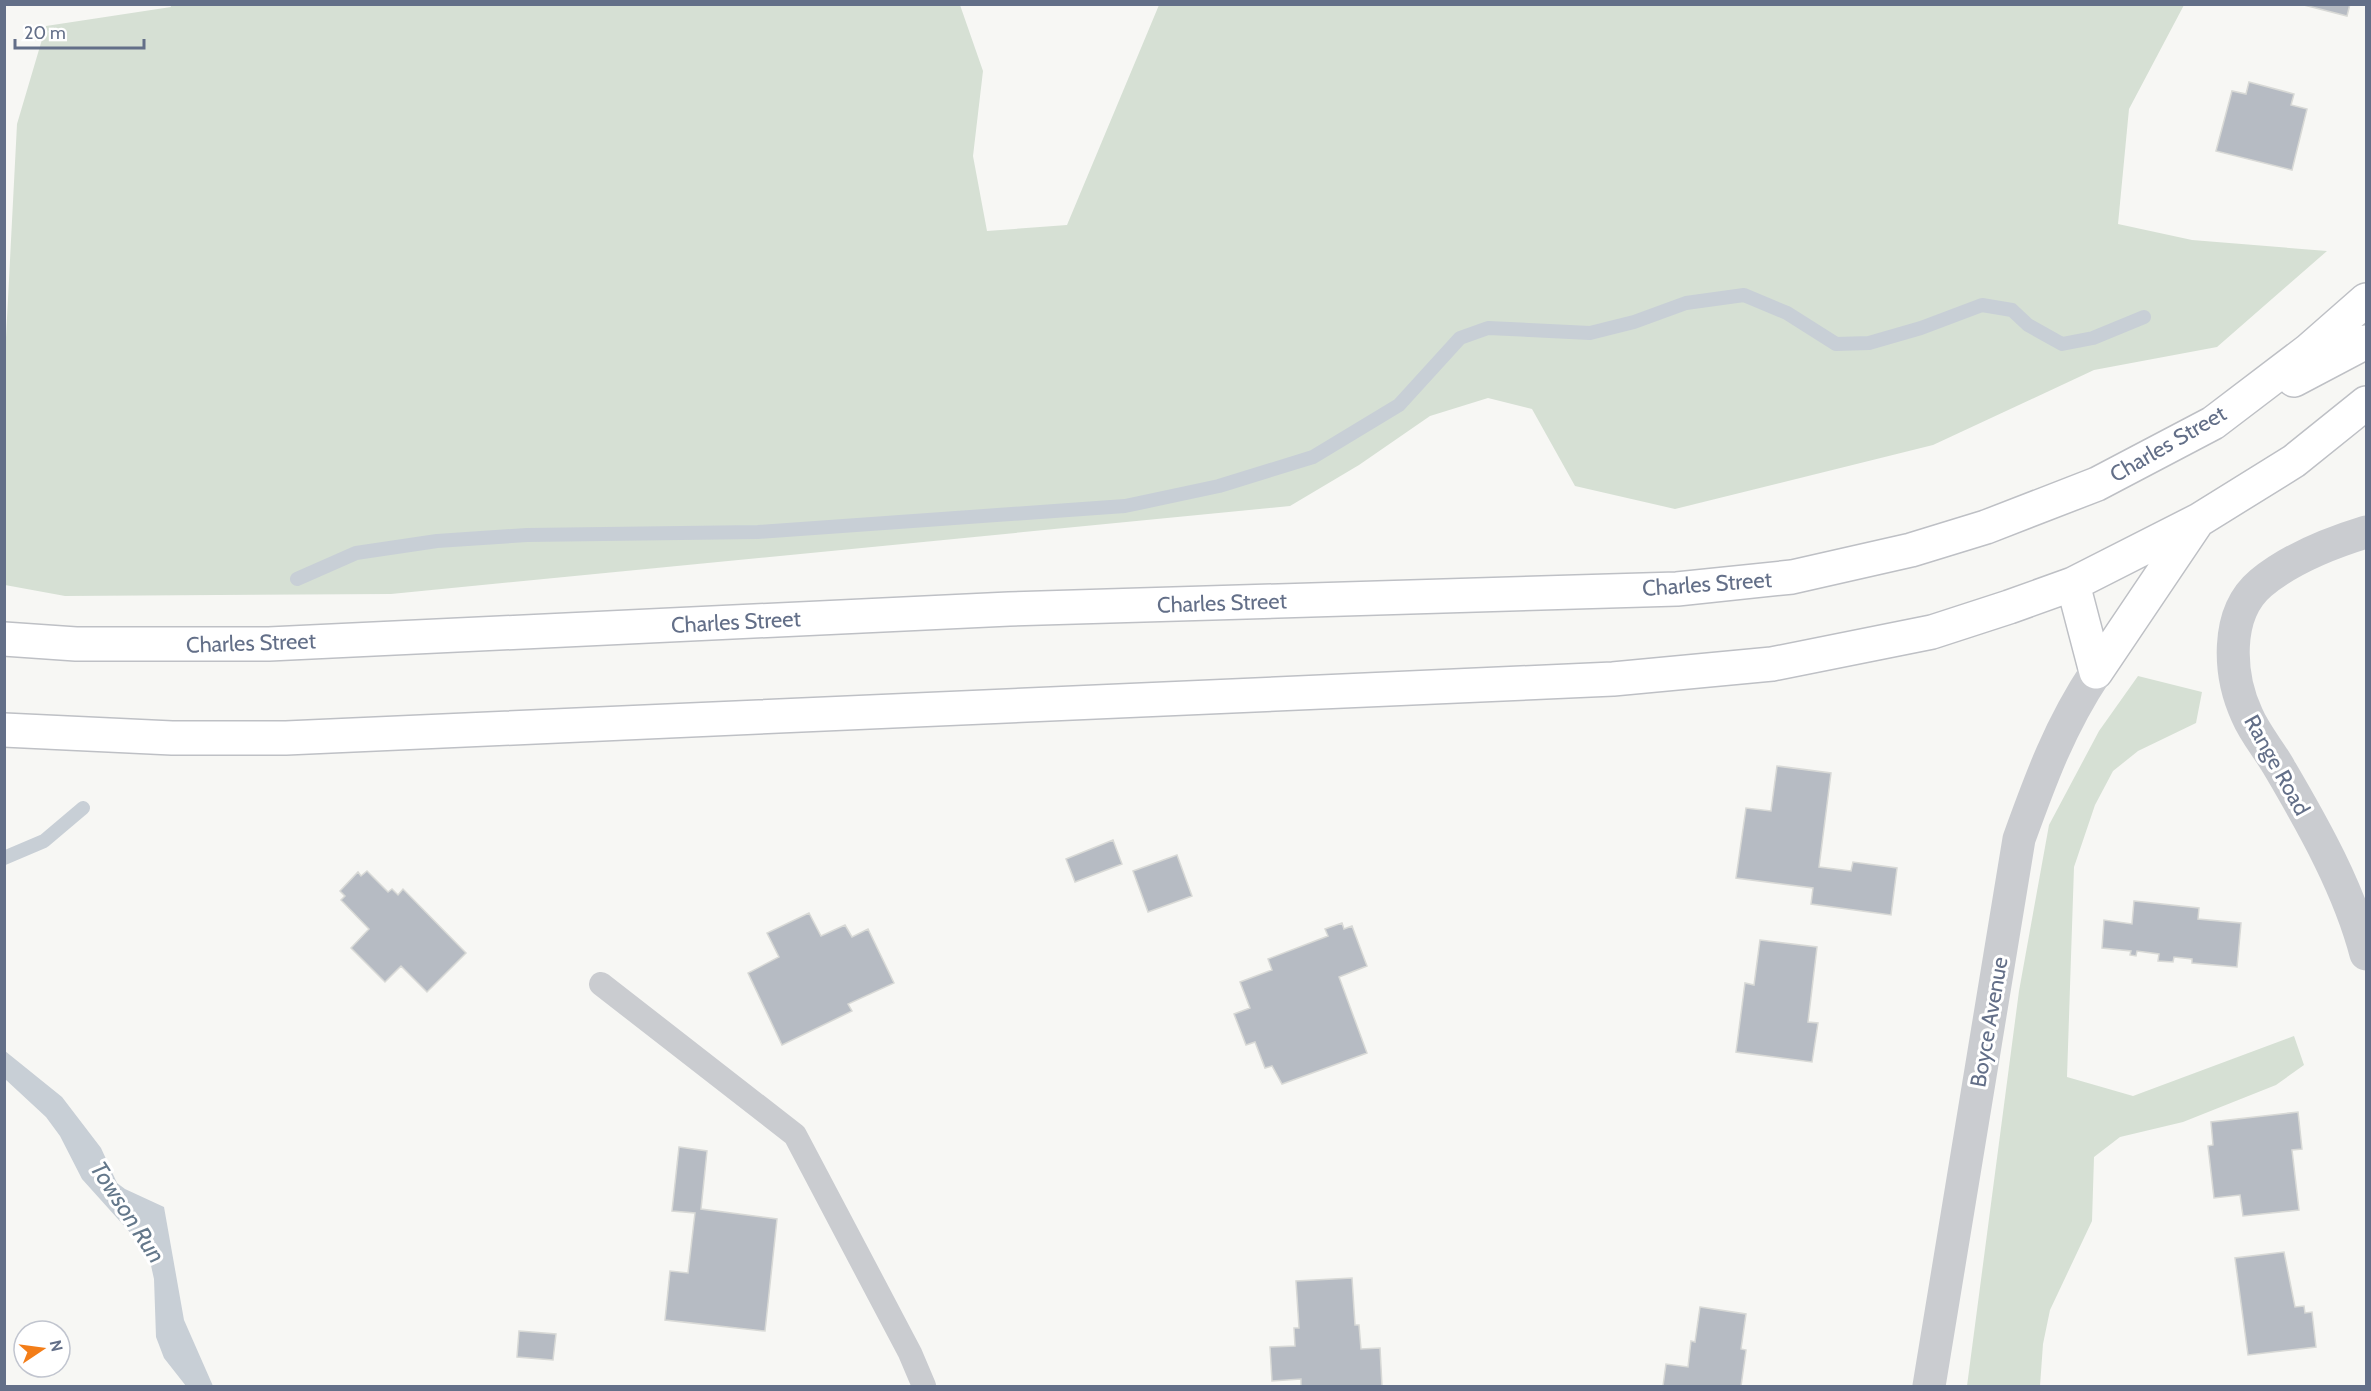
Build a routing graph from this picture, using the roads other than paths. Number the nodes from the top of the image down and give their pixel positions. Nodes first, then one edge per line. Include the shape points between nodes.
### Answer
1 (2367, 300) edge
2 (2367, 342) edge
3 (2367, 403) edge
4 (2213, 423) junction
5 (2199, 520) junction
6 (2367, 532) edge
7 (2073, 584) junction
8 (4, 639) edge
9 (2096, 672) junction
10 (4, 730) edge
11 (2367, 954) edge
12 (601, 984) dead end
13 (924, 1386) edge
14 (1929, 1386) edge

1 - 4 main road, Charles Street
2 - 4 main road
3 - 5 main road via 2295,461
4 - 8 main road, Charles Street via 2097,484 1986,527 1852,565 1737,585 997,610 269,644 76,644
5 - 7 main road
5 - 9 main road
6 - 11 street, Range Road via 2293,562 2259,584 2242,610 2232,640 2235,677 2247,715 2339,878
7 - 9 main road
7 - 10 main road via 1932,632 1856,649 1772,664 1613,680 286,738 172,738
9 - 14 street, Boyce Avenue via 2070,711 2019,839
12 - 13 lane via 795,1135

